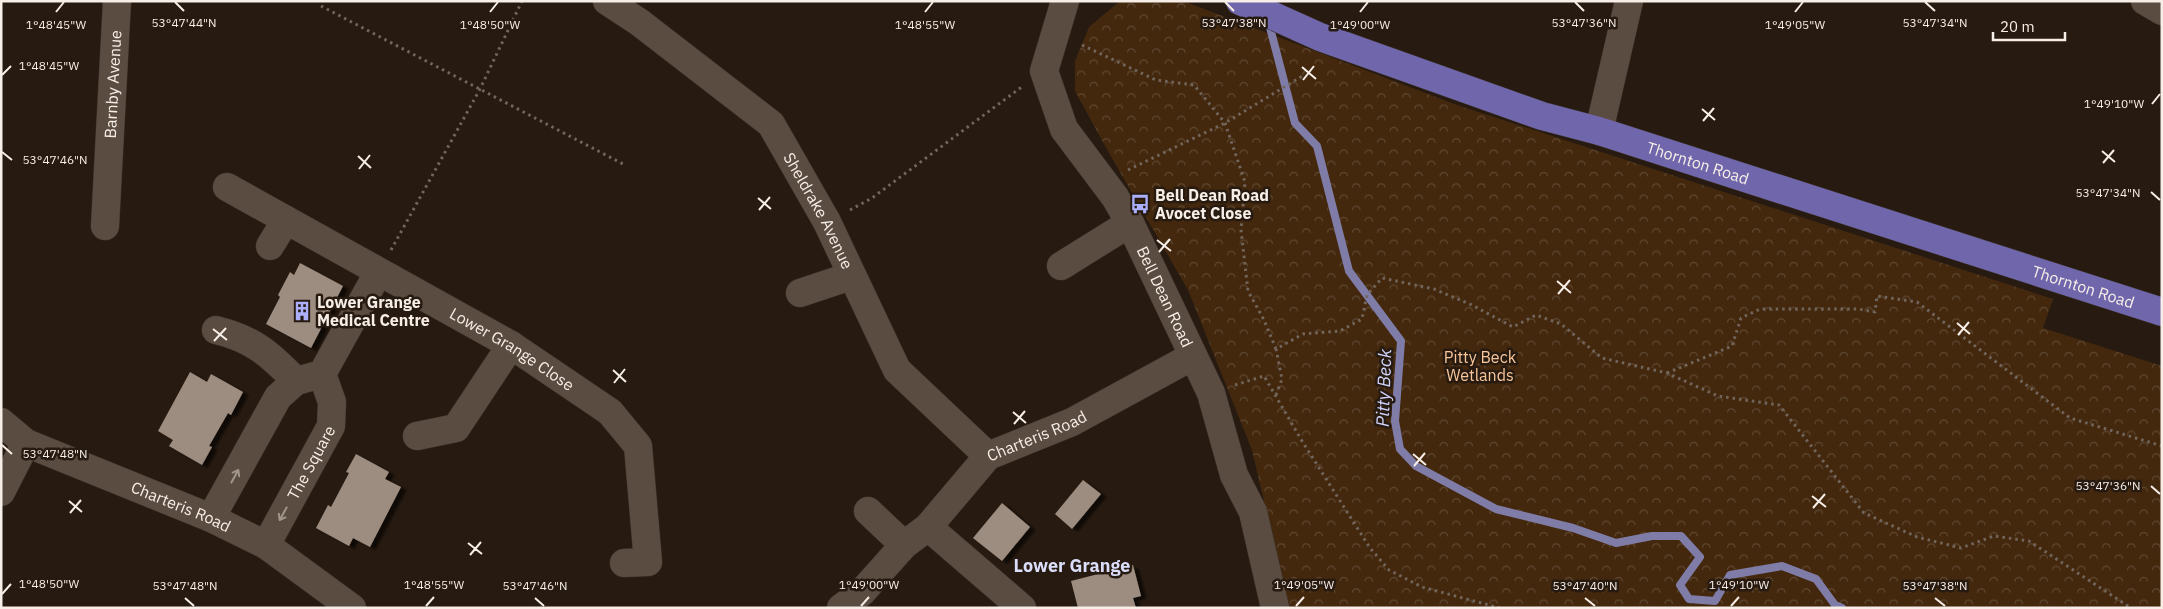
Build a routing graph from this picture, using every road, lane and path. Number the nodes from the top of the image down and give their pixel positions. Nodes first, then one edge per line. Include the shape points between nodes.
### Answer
1 (117, 1) edge
2 (522, 1) edge
3 (607, 1) edge
4 (1065, 1) edge
5 (1240, 1) edge
6 (1629, 1) edge
7 (2145, 1) edge
8 (321, 6) dead end
9 (2162, 11) edge
10 (1082, 45) dead end
11 (1044, 70) junction
12 (1304, 75) dead end
13 (480, 90) junction
14 (1225, 123) junction
15 (1599, 131) junction
16 (622, 164) dead end
17 (1120, 174) dead end
18 (227, 187) dead end
19 (286, 220) junction
20 (827, 222) junction
21 (1130, 223) junction
22 (105, 226) dead end
23 (270, 246) dead end
24 (1062, 266) dead end
25 (378, 272) junction
26 (851, 276) junction
27 (800, 293) dead end
28 (2162, 312) edge
29 (216, 330) dead end
30 (511, 345) junction
31 (1276, 349) junction
32 (1193, 356) junction
33 (1667, 373) junction
34 (309, 378) junction
35 (1211, 393) junction
36 (1276, 395) junction
37 (1, 422) edge
38 (417, 436) dead end
39 (26, 443) junction
40 (2162, 446) edge
41 (988, 456) junction
42 (1, 492) edge
43 (868, 511) dead end
44 (211, 518) junction
45 (928, 527) junction
46 (266, 545) junction
47 (904, 545) junction
48 (624, 563) dead end
49 (352, 608) edge
50 (841, 608) edge
51 (1022, 608) edge
52 (1275, 608) edge
53 (1500, 608) edge
54 (2130, 608) edge

1 - 22 street, Barnby Avenue
2 - 13 path
3 - 20 street, Sheldrake Avenue via 771,124
4 - 11 street
5 - 15 main road, Thornton Road via 1320,37 1542,116
6 - 15 street
7 - 9 street
8 - 13 path
10 - 14 path via 1156,80 1194,86
11 - 20 path via 872,198
11 - 21 street, Bell Dean Road via 1064,129 1116,197
12 - 14 path
13 - 16 path
13 - 25 path
14 - 17 path
14 - 31 path via 1245,182 1241,230 1248,291
15 - 28 main road, Thornton Road
18 - 19 street, Lower Grange Close
19 - 23 street
19 - 25 street, Lower Grange Close
20 - 26 street, Sheldrake Avenue
21 - 24 street
21 - 32 street, Bell Dean Road
25 - 30 street, Lower Grange Close
25 - 34 street
26 - 27 street
26 - 41 street, Sheldrake Avenue via 898,370
29 - 34 street via 238,335
30 - 38 street via 456,428
30 - 48 street, Lower Grange Close via 610,412 638,446 648,562
31 - 33 path via 1303,334 1340,331 1362,319 1366,295 1382,278 1434,289 1513,327 1536,315 1561,324 1602,358
31 - 36 path via 1282,379
32 - 35 street, Bell Dean Road
32 - 41 street, Charteris Road via 1072,422
33 - 40 path via 1732,346 1742,318 1760,309 1858,309 1875,312 1876,296 1917,302 2070,418
33 - 54 path via 1718,396 1779,404 1864,513 1917,537 1961,548 1994,536 2029,541
44 -> 34 street via 278,397
34 -> 46 street, The Square via 332,402 331,426
35 - 36 path via 1264,376
35 - 52 street, Bell Dean Road via 1234,475 1253,512
36 - 53 path via 1364,540 1389,570 1422,587
37 - 39 street, Charteris Road
39 - 42 street
39 - 44 street, Charteris Road
41 - 45 street, Charteris Road
43 - 47 street
44 - 46 street, Charteris Road
45 - 47 street, Charteris Road
45 - 51 street
46 - 49 street, Charteris Road
47 - 50 street, Charteris Road via 862,592

